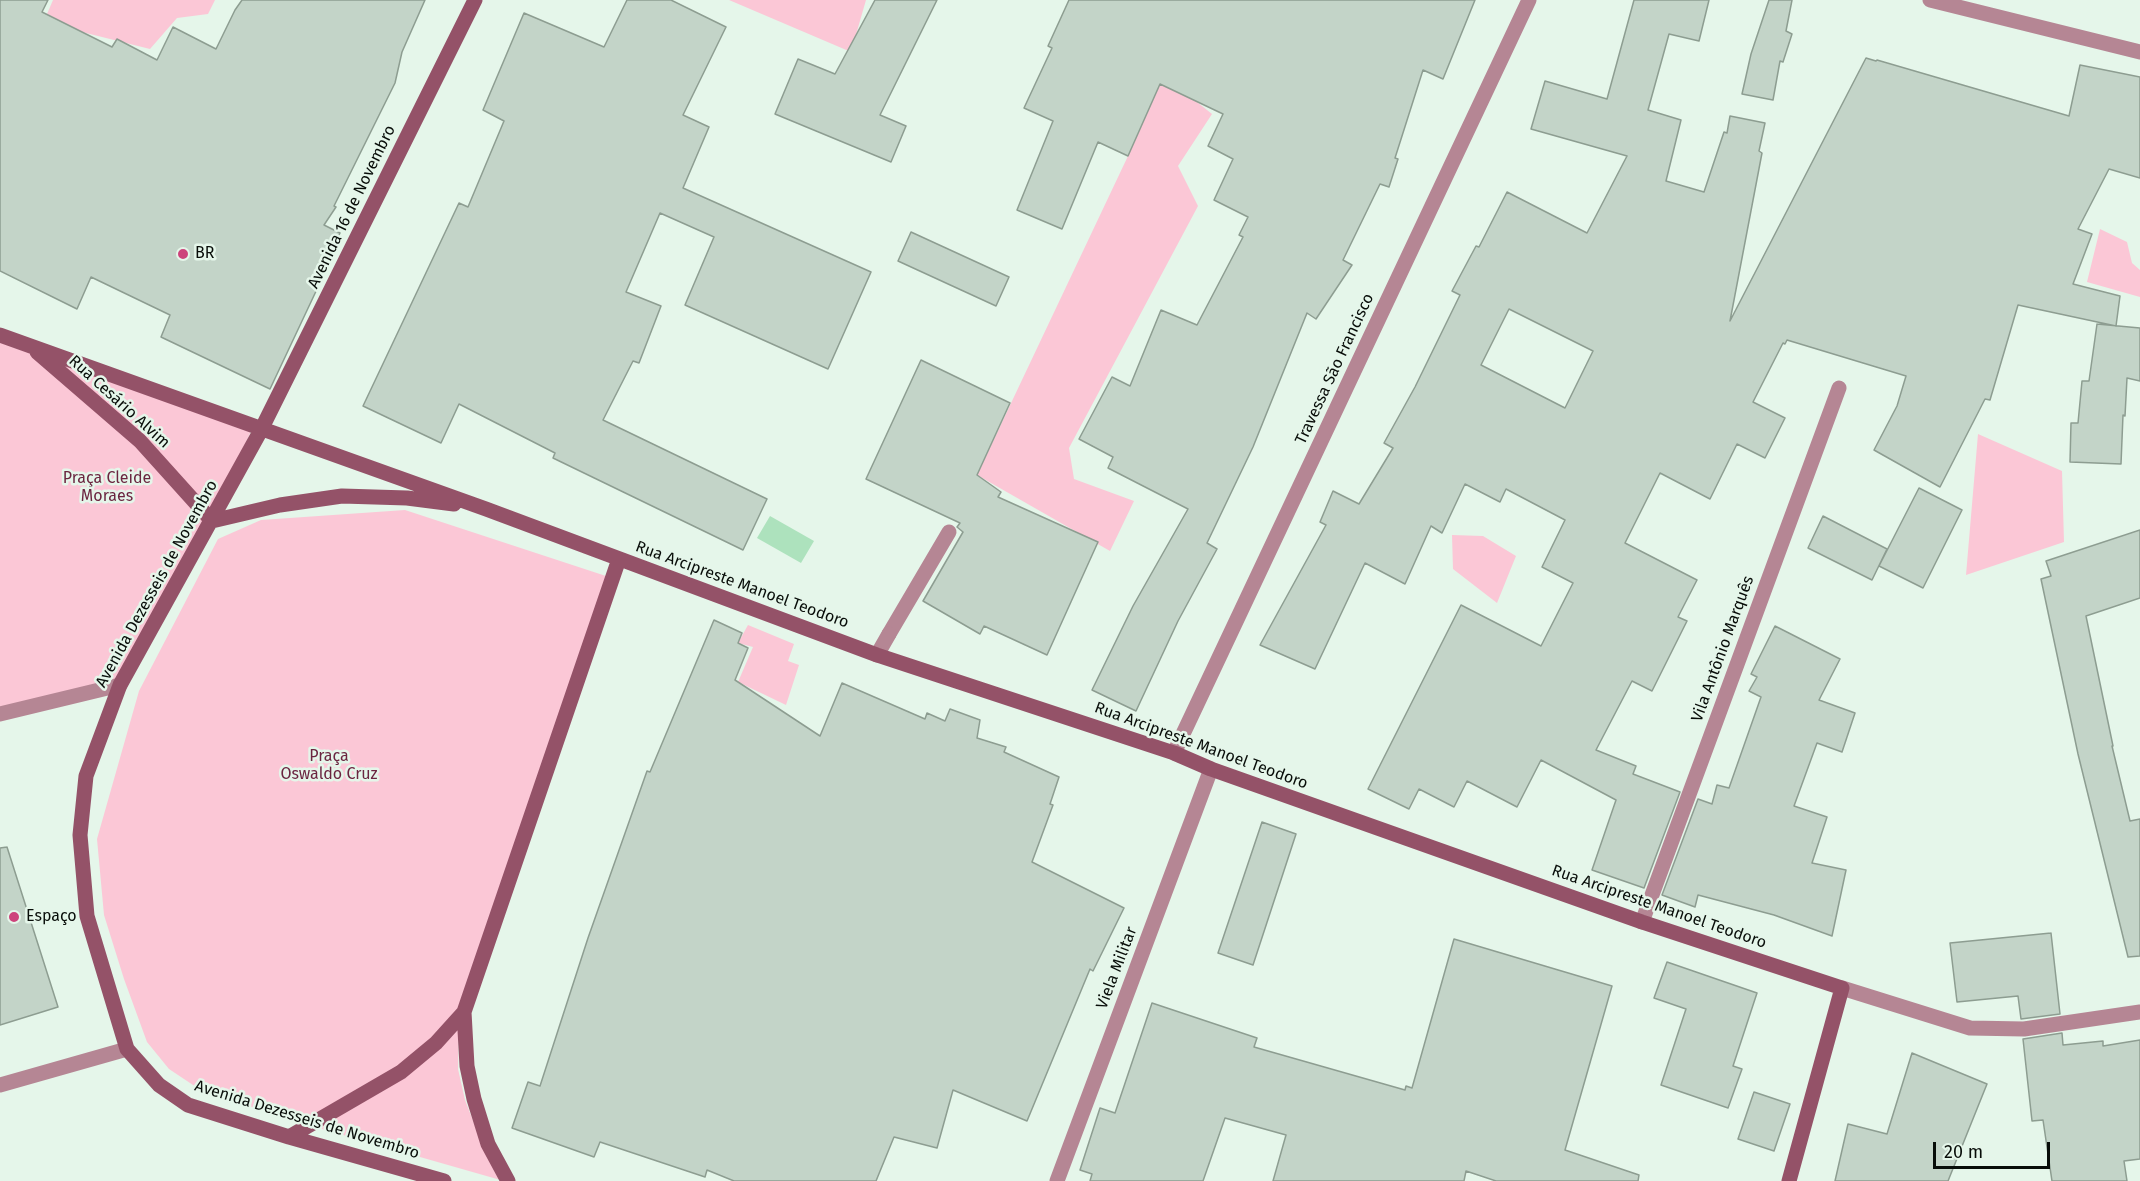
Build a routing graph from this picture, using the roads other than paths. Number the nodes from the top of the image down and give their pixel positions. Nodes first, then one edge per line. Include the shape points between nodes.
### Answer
1 (475, 0) edge
2 (1529, 0) edge
3 (1930, 0) edge
4 (2140, 52) edge
5 (0, 335) edge
6 (30, 346) junction
7 (1839, 388) dead end
8 (261, 430) junction
9 (486, 509) junction
10 (212, 521) junction
11 (950, 532) dead end
12 (619, 559) junction
13 (877, 655) junction
14 (120, 684) junction
15 (0, 714) edge
16 (1173, 753) junction
17 (1211, 769) junction
18 (1642, 922) junction
19 (1842, 988) junction
20 (464, 1012) junction
21 (2140, 1012) edge
22 (128, 1049) junction
23 (0, 1085) edge
24 (289, 1137) junction
25 (444, 1181) edge
26 (508, 1181) edge
27 (1057, 1181) edge
28 (1790, 1181) edge

1 - 8 main road, Avenida 16 de Novembro
2 - 16 street, Travessa São Francisco
3 - 4 street
5 - 6 main road, Rua Cesário Alvim
6 - 8 main road, Rua Cesário Alvim
6 - 10 main road, Rua Cesário Alvim via 140,441
7 - 18 street, Vila Antônio Marquês
8 - 9 main road, Rua Arcipreste Manoel Teodoro
8 - 10 main road, Avenida Dezesseis de Novembro
9 - 10 main road via 406,498 342,496
9 - 12 main road, Rua Arcipreste Manoel Teodoro
10 - 14 main road, Avenida Dezesseis de Novembro
11 - 13 street
12 - 13 main road, Rua Arcipreste Manoel Teodoro
12 - 20 main road
13 - 16 main road, Rua Arcipreste Manoel Teodoro
14 - 15 street
14 - 22 main road, Avenida Dezesseis de Novembro via 86,776 80,835 87,916
16 - 17 main road, Rua Arcipreste Manoel Teodoro
17 - 18 main road, Rua Arcipreste Manoel Teodoro
17 - 27 street, Viela Militar
18 - 19 main road, Rua Arcipreste Manoel Teodoro
19 - 21 street, Rua Arcipreste Manoel Teodoro via 1970,1028 2024,1029
19 - 28 main road
20 - 24 main road via 436,1043 401,1072
20 - 26 main road via 467,1066 474,1099 489,1144
22 - 23 street
22 - 24 main road, Avenida Dezesseis de Novembro via 159,1085 188,1105
24 - 25 main road, Avenida Dezesseis de Novembro

